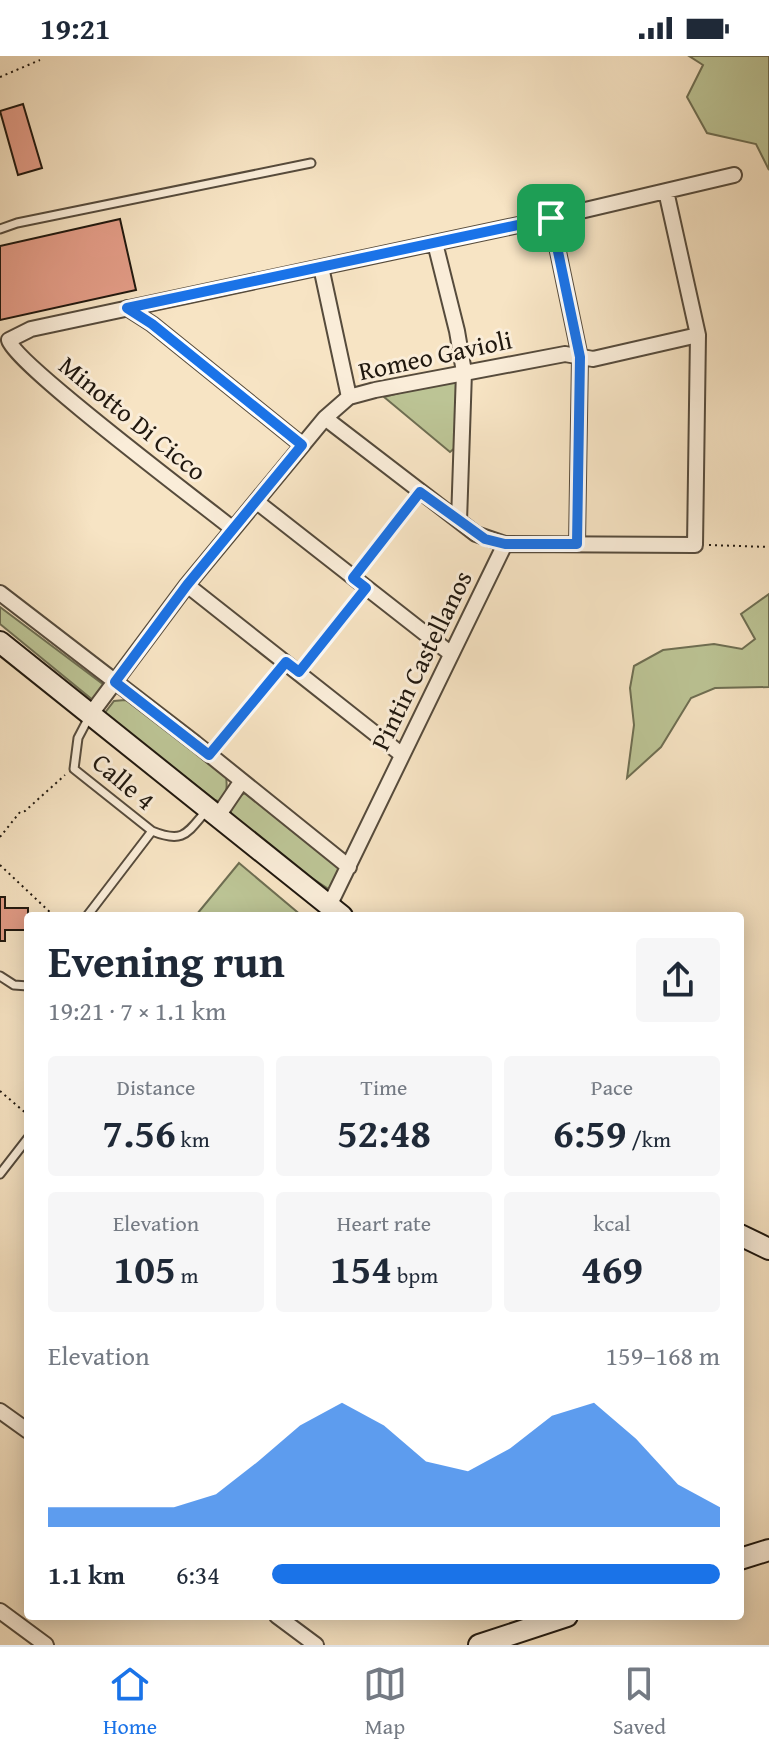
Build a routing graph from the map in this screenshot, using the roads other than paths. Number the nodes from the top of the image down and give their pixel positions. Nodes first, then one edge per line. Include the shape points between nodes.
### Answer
1 (311, 163) dead end
2 (734, 175) dead end
3 (666, 191) junction
4 (551, 218) junction
5 (0, 229) edge
6 (435, 243) junction
7 (321, 267) junction
8 (127, 308) junction
9 (698, 335) junction
10 (580, 357) junction
11 (464, 372) junction
12 (349, 397) junction
13 (325, 418) junction
14 (302, 445) junction
15 (257, 502) junction
16 (459, 521) junction
17 (233, 529) junction
18 (505, 544) junction
19 (577, 544) junction
20 (187, 585) junction
21 (0, 593) edge
22 (0, 643) edge
23 (450, 653) junction
24 (115, 682) junction
25 (90, 715) junction
26 (401, 754) junction
27 (241, 782) junction
28 (213, 812) junction
29 (152, 831) junction
30 (349, 867) junction
31 (335, 911) edge
32 (90, 912) edge
33 (0, 976) edge
34 (24, 986) edge
35 (24, 1143) edge
36 (0, 1174) edge
37 (744, 1237) edge
38 (769, 1249) edge
39 (0, 1411) edge
40 (24, 1428) edge
41 (769, 1550) edge
42 (744, 1556) edge
43 (0, 1611) edge
44 (282, 1620) edge
45 (555, 1620) edge
46 (46, 1645) edge
47 (316, 1645) edge
48 (479, 1645) edge

1 - 5 lane
2 - 3 street
3 - 4 street
3 - 9 street
4 - 6 street
4 - 10 street
6 - 7 street
6 - 11 street
7 - 8 street
7 - 12 street
8 - 14 street
8 - 17 street, Minotto Di Cicco via 31,329 9,340 41,373
9 - 10 street, Romeo Gavioli via 593,359
9 - 19 street via 695,545
10 - 11 street, Romeo Gavioli via 565,354
10 - 19 street
11 - 12 street, Romeo Gavioli
11 - 16 street
12 - 13 street, Romeo Gavioli
13 - 14 street, Romeo Gavioli
13 - 16 street
14 - 15 street, Romeo Gavioli
15 - 17 street, Romeo Gavioli
15 - 23 street
16 - 18 street via 476,534
17 - 20 street, Romeo Gavioli
18 - 19 street
18 - 23 street, Pintin Castellanos
20 - 24 street, Romeo Gavioli
20 - 26 street
21 - 24 street
22 - 25 main road
23 - 26 street, Pintin Castellanos
24 - 25 street, Romeo Gavioli
24 - 27 street
25 - 28 main road
25 - 29 lane, Calle 4 via 78,738 74,769
26 - 30 street, Pintin Castellanos
27 - 28 street
27 - 30 street
28 - 29 lane via 186,835 169,838
28 - 31 main road
29 - 32 lane
30 - 31 street, Pintin Castellanos
33 - 34 lane
35 - 36 lane
37 - 38 main road
39 - 40 street
41 - 42 main road
43 - 46 street
44 - 47 street
45 - 48 main road

